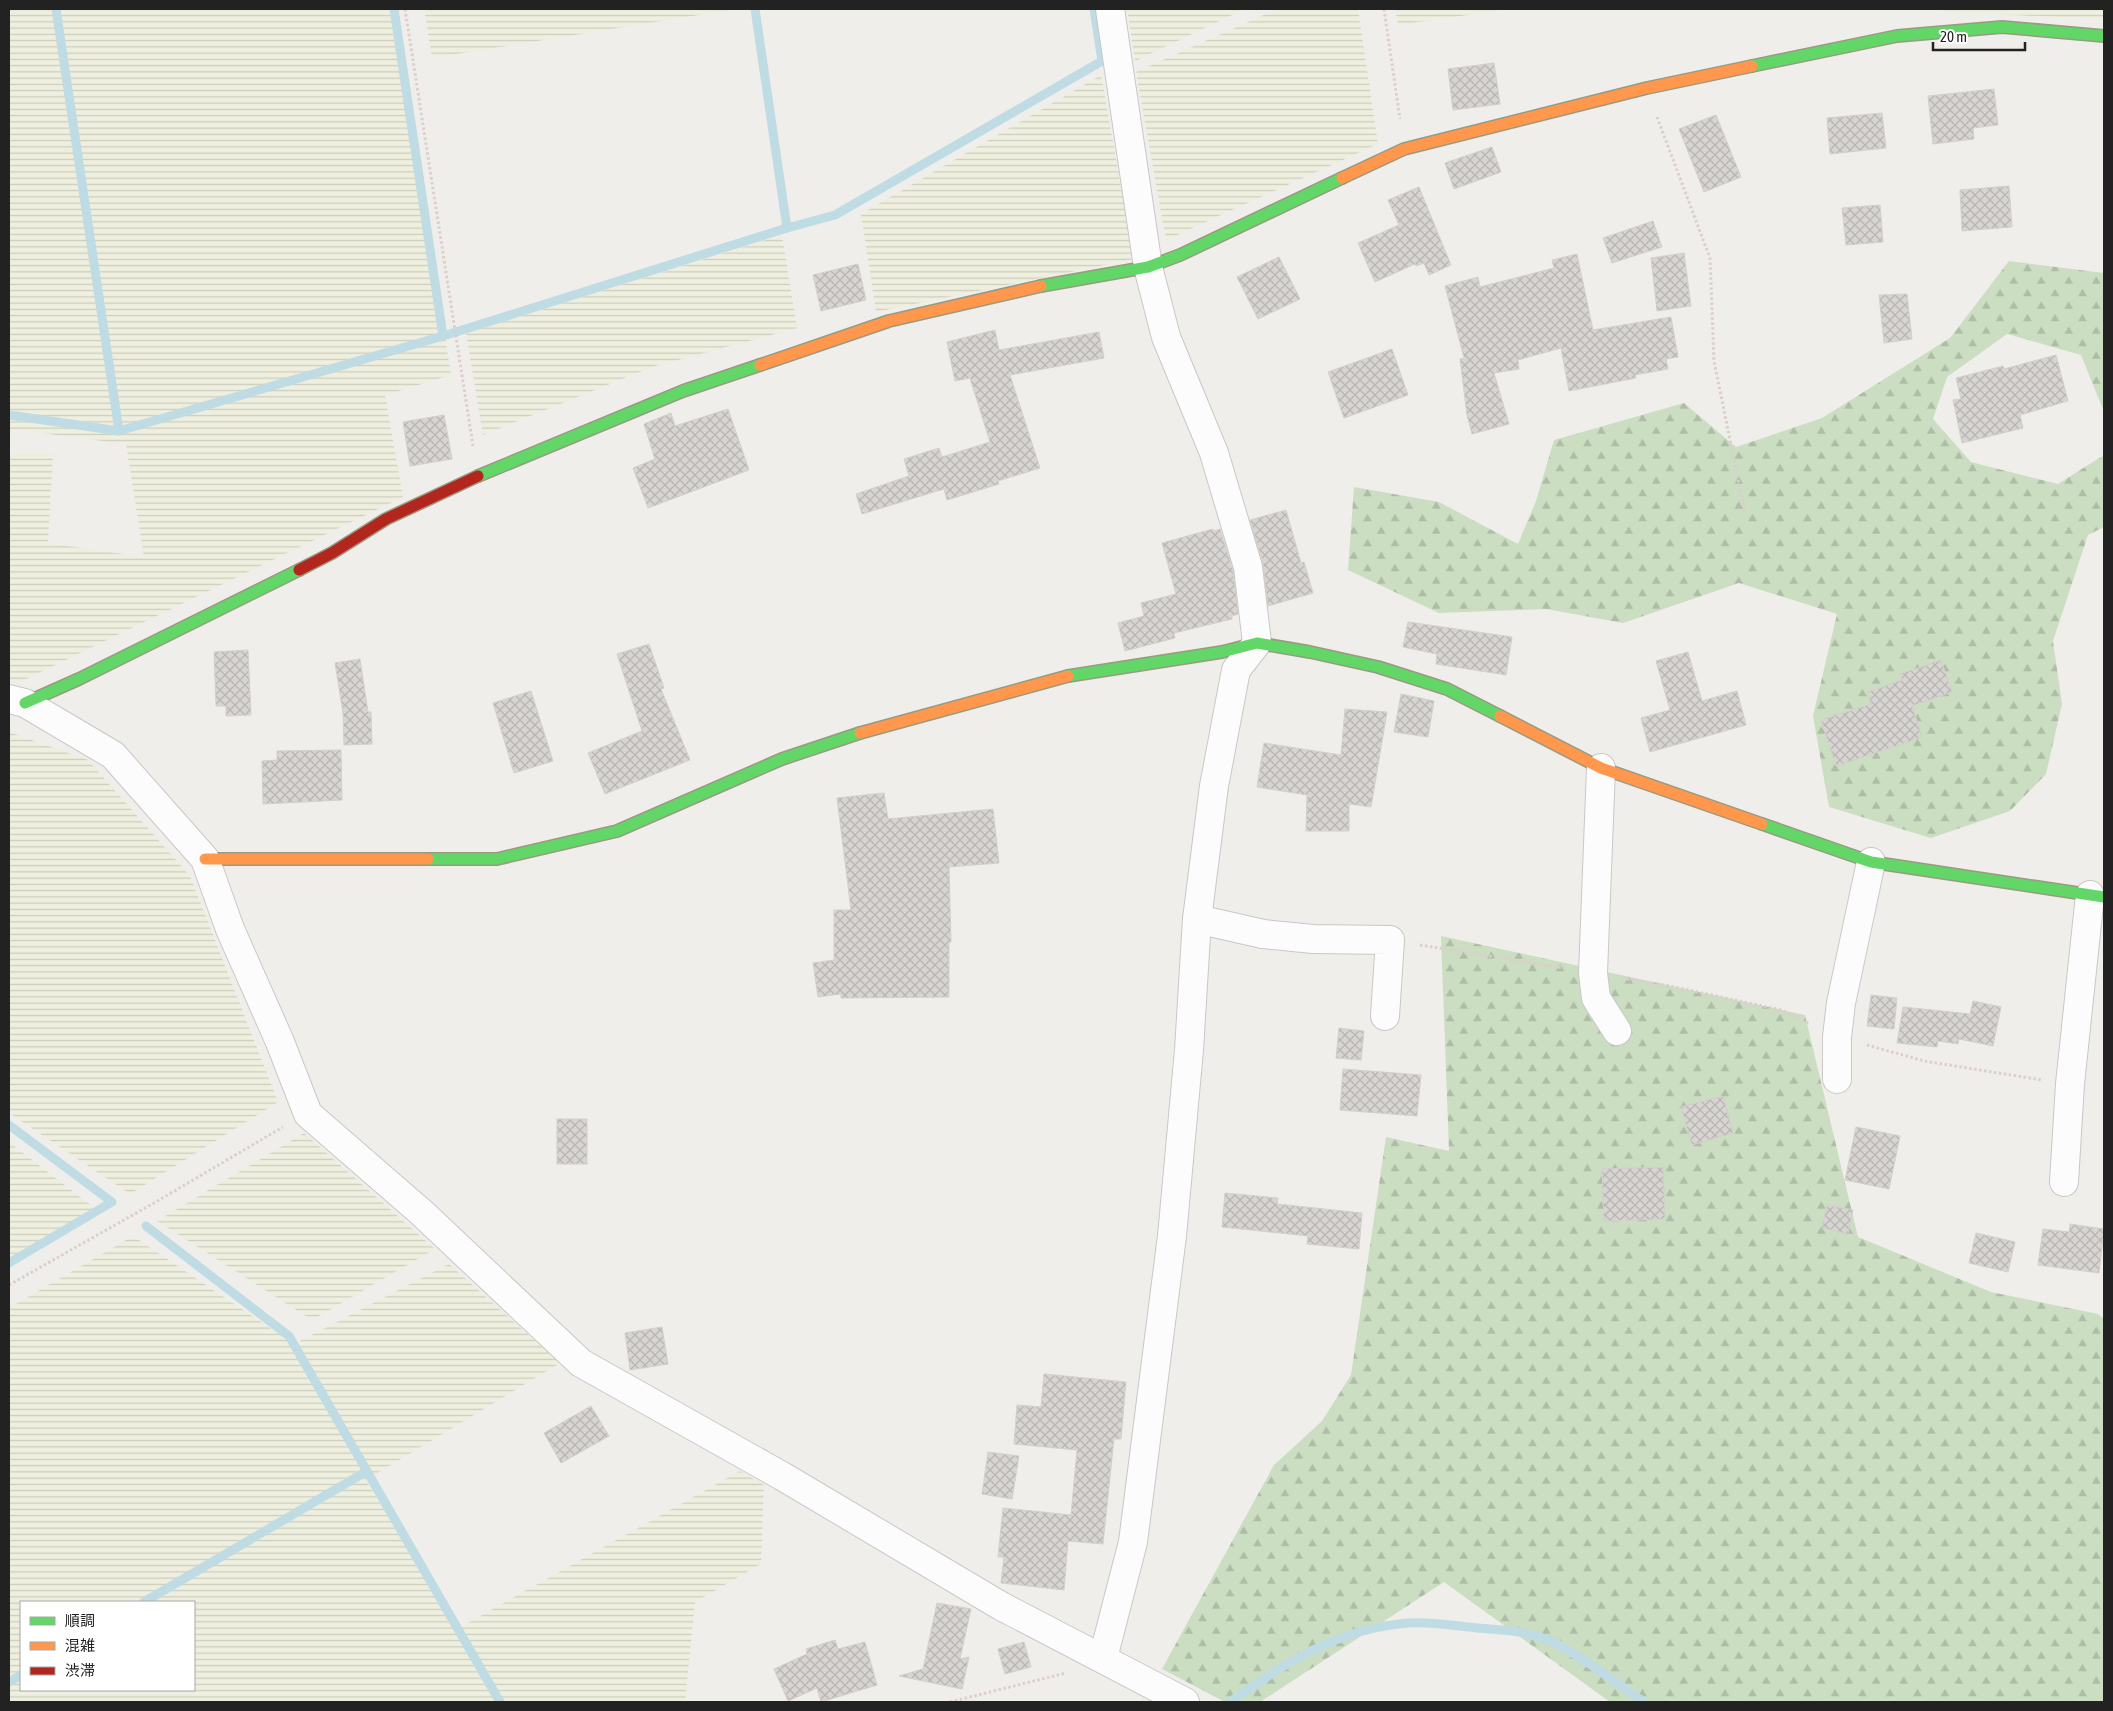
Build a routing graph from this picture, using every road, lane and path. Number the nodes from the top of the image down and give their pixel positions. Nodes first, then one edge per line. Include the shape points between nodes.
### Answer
1 (405, 9) edge
2 (1110, 9) edge
3 (1384, 9) edge
4 (2104, 36) edge
5 (1647, 88) junction
6 (1404, 150) junction
7 (1148, 267) junction
8 (478, 476) junction
9 (1745, 514) dead end
10 (1257, 643) junction
11 (17, 701) edge
12 (1601, 768) junction
13 (205, 859) junction
14 (1871, 862) junction
15 (2097, 896) edge
16 (1198, 919) junction
17 (1390, 940) junction
18 (1593, 973) junction
19 (1385, 1016) dead end
20 (1617, 1032) dead end
21 (1838, 1037) junction
22 (1837, 1079) dead end
23 (2070, 1084) junction
24 (308, 1114) junction
25 (2064, 1182) dead end
26 (9, 1285) edge
27 (1103, 1658) junction
28 (950, 1702) edge
29 (1185, 1702) edge

1 - 8 path
2 - 7 street
3 - 6 path
4 - 5 street via 2002,27 1897,36
5 - 6 street
5 - 9 path via 1710,258 1714,361
6 - 7 street
7 - 8 street via 1019,290 889,322 683,392
7 - 10 street via 1166,337 1214,453 1248,567
8 - 11 street via 386,519 332,553 79,679
10 - 12 street via 1378,667 1447,689
10 - 13 street via 1222,652 1060,677 884,725 782,759 617,830 497,859
10 - 16 street via 1236,670 1214,786
11 - 13 street via 113,755
12 - 14 street
12 - 18 street
13 - 24 street via 230,930
14 - 15 street
14 - 21 street via 1841,1003
15 - 23 street
16 - 17 street via 1263,934 1314,939
16 - 27 street via 1190,1050 1172,1236 1133,1542
17 - 18 path
17 - 19 street
18 - 20 street via 1596,998
18 - 21 path via 1780,1010
21 - 22 street
21 - 23 path via 1924,1061
23 - 25 street
24 - 26 path
24 - 27 street via 422,1212 581,1363 782,1476 1001,1606
27 - 28 path via 1056,1676
27 - 29 street

